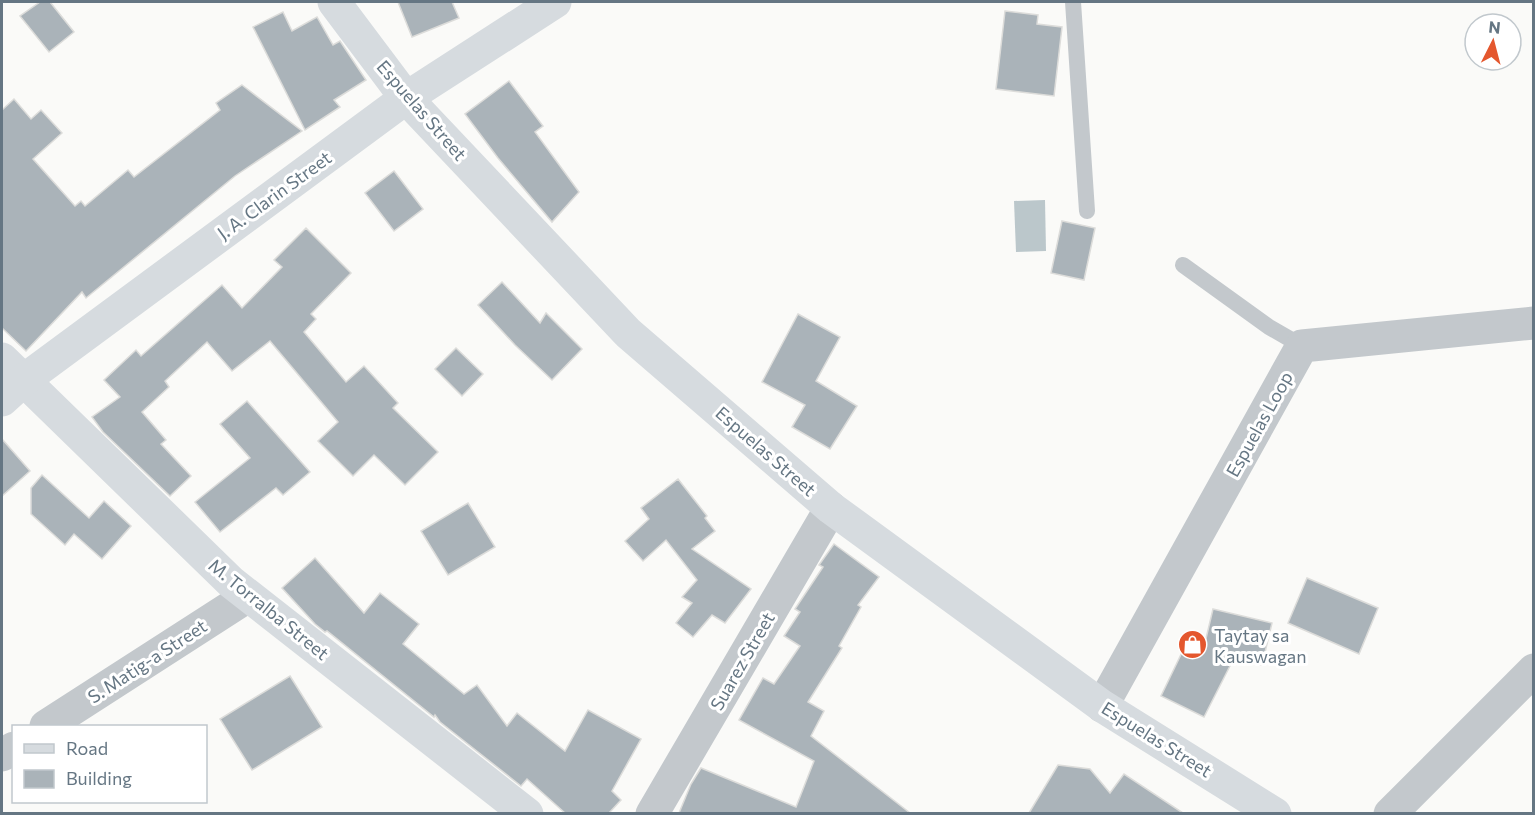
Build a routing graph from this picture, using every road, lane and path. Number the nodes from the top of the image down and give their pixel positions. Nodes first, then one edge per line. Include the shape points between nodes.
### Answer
1 (334, 2) edge
2 (555, 2) edge
3 (1073, 2) edge
4 (406, 98) junction
5 (1087, 211) dead end
6 (1183, 265) dead end
7 (1533, 323) edge
8 (1302, 346) junction
9 (9, 380) edge
10 (831, 507) junction
11 (248, 596) junction
12 (1533, 670) edge
13 (1102, 705) junction
14 (48, 725) edge
15 (527, 813) edge
16 (652, 813) edge
17 (1275, 813) edge
18 (1390, 813) edge

1 - 4 street, Espuelas Street
2 - 4 street, J. A. Clarin Street
3 - 5 lane
4 - 9 street, J. A. Clarin Street
4 - 10 street, Espuelas Street via 628,333
6 - 8 lane
7 - 8 street
8 - 13 street, Espuelas Loop
9 - 11 street, M. Torralba Street
10 - 13 street, Espuelas Street
10 - 16 street, Suarez Street
11 - 14 street, S. Matig-a Street
11 - 15 street, M. Torralba Street
12 - 18 street
13 - 17 street, Espuelas Street

